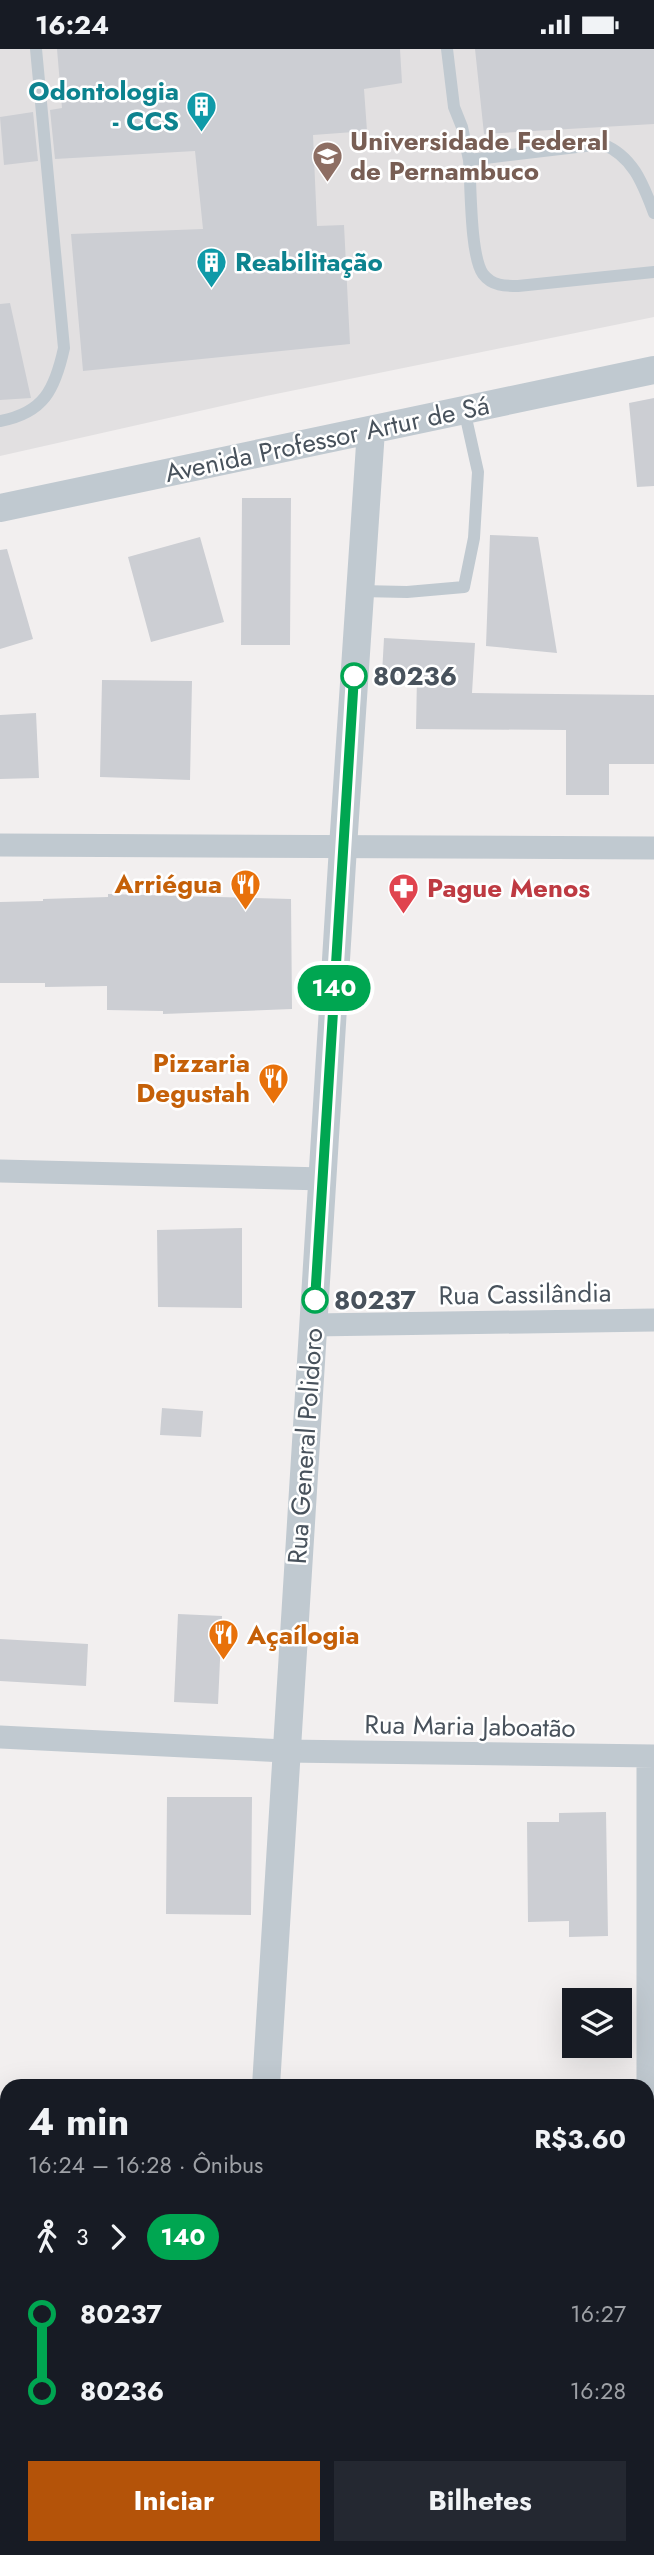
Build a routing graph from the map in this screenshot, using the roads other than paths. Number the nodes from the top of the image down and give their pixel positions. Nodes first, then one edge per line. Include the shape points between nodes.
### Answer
1 (36, 49) edge
2 (447, 49) edge
3 (470, 160) junction
4 (654, 213) edge
5 (654, 272) edge
6 (654, 370) edge
7 (464, 409) junction
8 (0, 421) edge
9 (371, 430) junction
10 (0, 508) edge
11 (360, 591) junction
12 (0, 845) edge
13 (343, 848) junction
14 (654, 848) edge
15 (0, 1171) edge
16 (324, 1179) junction
17 (654, 1320) edge
18 (313, 1325) junction
19 (0, 1737) edge
20 (285, 1751) junction
21 (651, 1756) edge
22 (266, 2079) edge
23 (648, 2079) edge

1 - 8 lane via 64,348 50,393 35,408
2 - 3 lane via 454,107
3 - 4 lane via 602,144 634,166
3 - 5 lane via 476,257 490,281 518,286
6 - 7 street, Avenida Professor Artur de Sá
7 - 9 street, Avenida Professor Artur de Sá
7 - 11 lane via 478,472 474,538 464,587
9 - 10 street, Avenida Professor Artur de Sá
9 - 11 street, Rua General Polidoro
11 - 13 street, Rua General Polidoro
12 - 13 street
13 - 14 street
13 - 16 street, Rua General Polidoro
15 - 16 street
16 - 18 street, Rua General Polidoro
17 - 18 street, Rua Cassilândia
18 - 20 street, Rua General Polidoro
19 - 20 street, Rua Maria Jaboatão
20 - 21 street, Rua Maria Jaboatão
20 - 22 street, Rua General Polidoro
21 - 23 street

